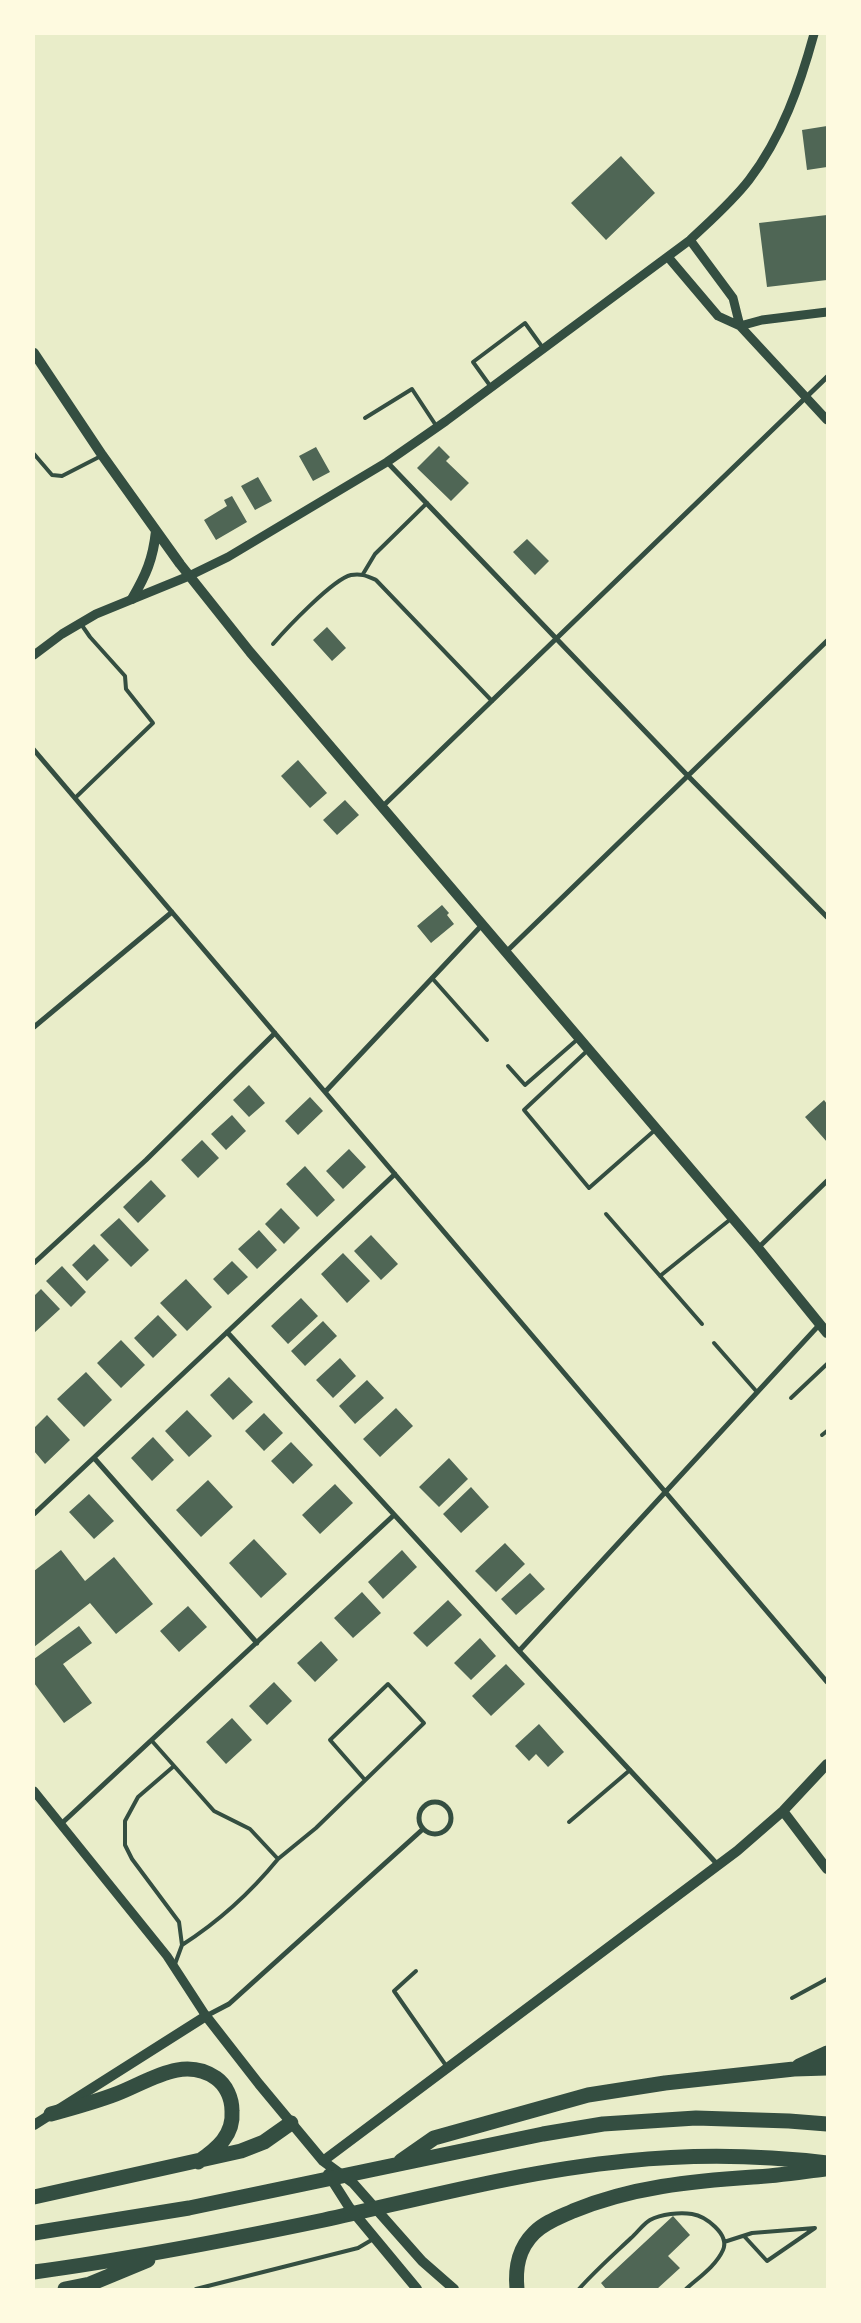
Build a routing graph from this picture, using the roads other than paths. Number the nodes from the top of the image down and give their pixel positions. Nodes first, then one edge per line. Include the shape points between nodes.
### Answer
1 (814, 34) edge
2 (690, 240) junction
3 (668, 257) junction
4 (827, 312) edge
5 (740, 326) junction
6 (543, 348) junction
7 (34, 353) edge
8 (827, 377) edge
9 (491, 387) junction
10 (806, 398) junction
11 (365, 418) dead end
12 (827, 420) edge
13 (437, 427) junction
14 (34, 454) edge
15 (102, 455) junction
16 (387, 462) junction
17 (427, 503) junction
18 (156, 531) junction
19 (363, 574) junction
20 (189, 576) junction
21 (132, 599) junction
22 (80, 623) junction
23 (556, 638) junction
24 (827, 641) edge
25 (273, 644) dead end
26 (34, 654) edge
27 (492, 701) junction
28 (34, 750) edge
29 (688, 776) junction
30 (74, 798) junction
31 (383, 806) junction
32 (172, 912) junction
33 (827, 915) edge
34 (482, 926) junction
35 (506, 952) junction
36 (432, 978) junction
37 (34, 1027) edge
38 (275, 1033) junction
39 (579, 1038) junction
40 (487, 1040) dead end
41 (588, 1049) junction
42 (508, 1066) dead end
43 (326, 1092) junction
44 (656, 1128) junction
45 (396, 1174) junction
46 (827, 1182) edge
47 (606, 1214) dead end
48 (732, 1218) junction
49 (758, 1248) junction
50 (34, 1263) edge
51 (660, 1276) junction
52 (702, 1324) dead end
53 (820, 1324) junction
54 (227, 1332) junction
55 (827, 1333) edge
56 (714, 1343) dead end
57 (827, 1364) edge
58 (757, 1392) junction
59 (791, 1398) dead end
60 (827, 1431) edge
61 (822, 1436) dead end
62 (94, 1459) junction
63 (664, 1492) junction
64 (34, 1514) edge
65 (394, 1515) junction
66 (257, 1643) junction
67 (519, 1651) junction
68 (827, 1682) edge
69 (152, 1740) junction
70 (827, 1764) edge
71 (174, 1766) junction
72 (630, 1770) junction
73 (365, 1780) junction
74 (34, 1792) edge
75 (783, 1811) junction
76 (570, 1822) dead end
77 (61, 1824) junction
78 (423, 1830) junction
79 (278, 1859) junction
80 (718, 1865) junction
81 (827, 1869) edge
82 (182, 1945) junction
83 (174, 1966) junction
84 (416, 1971) dead end
85 (827, 1979) edge
86 (792, 1998) dead end
87 (206, 2016) junction
88 (827, 2053) edge
89 (827, 2068) edge
90 (449, 2069) junction
91 (794, 2069) junction
92 (51, 2114) junction
93 (291, 2123) junction
94 (827, 2124) edge
95 (34, 2126) edge
96 (321, 2158) junction
97 (198, 2162) junction
98 (827, 2163) edge
99 (393, 2166) junction
100 (827, 2169) edge
101 (34, 2197) edge
102 (34, 2233) edge
103 (744, 2236) junction
104 (374, 2237) junction
105 (724, 2242) junction
106 (173, 2250) junction
107 (34, 2272) edge
108 (65, 2289) edge
109 (196, 2289) edge
110 (417, 2289) edge
111 (454, 2289) edge
112 (517, 2289) edge
113 (579, 2289) edge
114 (686, 2289) edge

1 - 2 street via 795,94 778,132 749,180
2 - 3 street
2 - 5 street via 733,298
3 - 5 street via 718,316
3 - 6 street
4 - 5 street
5 - 10 street
6 - 9 street
6 - 9 lane via 525,323 473,362
7 - 15 main road
8 - 10 street
9 - 13 street
10 - 12 street
10 - 23 street
11 - 13 lane via 412,389
13 - 16 street
14 - 15 lane via 52,475 62,476
15 - 18 main road
16 - 17 street
16 - 20 street
17 - 19 lane via 375,554
17 - 23 street
18 - 20 main road
18 - 21 main road via 154,555
19 - 25 lane via 348,575 325,592
19 - 27 lane via 376,580
20 - 21 street
20 - 31 main road
21 - 22 street
22 - 26 street
22 - 30 lane via 125,676 126,689 153,723
23 - 27 street
23 - 29 street
24 - 29 street
27 - 31 street
28 - 30 street
29 - 33 street
29 - 35 street
30 - 32 street
31 - 34 main road
32 - 37 street
32 - 38 street
34 - 35 main road
34 - 36 street
35 - 39 main road
36 - 40 lane
36 - 43 street
38 - 43 street
38 - 50 street via 146,1160
39 - 41 main road
39 - 42 lane via 525,1085
41 - 44 main road
41 - 44 lane via 524,1110 589,1188
43 - 45 street
44 - 48 main road
45 - 54 street
45 - 63 street
46 - 49 street
47 - 51 lane
48 - 49 main road
48 - 51 lane
49 - 53 main road
51 - 52 lane
53 - 55 main road
53 - 58 street
54 - 62 street
54 - 65 street
56 - 58 lane
57 - 59 lane
58 - 63 street
60 - 61 lane
62 - 64 street
62 - 66 street
63 - 67 street
63 - 68 street
65 - 66 street
65 - 67 street
66 - 69 street
67 - 72 street
69 - 71 lane
69 - 77 street
70 - 75 main road
71 - 79 lane via 214,1811 250,1829
71 - 82 lane via 138,1797 125,1821 125,1845 132,1860 179,1922
72 - 76 lane
72 - 80 street
73 - 73 lane via 424,1723 388,1684 330,1740
73 - 79 lane via 316,1828
74 - 77 street
75 - 80 main road
75 - 81 main road
77 - 83 street
78 - 78 street via 432,1835 447,1830 452,1820 449,1810 435,1802 425,1805 419,1814
78 - 87 street via 229,2004
79 - 82 lane via 263,1878 214,1923
80 - 90 main road
82 - 83 lane
83 - 87 street
84 - 90 lane via 394,1991
85 - 86 lane
87 - 92 main road
87 - 93 main road
88 - 91 highway
89 - 91 highway
90 - 96 main road via 340,2150
91 - 99 highway via 656,2084 580,2097 434,2138
92 - 95 main road
92 - 97 highway via 115,2095 173,2070 202,2071 224,2086 231,2101 232,2116 226,2138
93 - 96 main road
93 - 97 highway via 253,2147
94 - 99 highway via 726,2118 635,2120 543,2134
96 - 104 main road via 339,2193
96 - 111 main road via 353,2183 433,2272
97 - 101 highway
98 - 106 highway via 718,2156 596,2164 534,2174
99 - 102 highway via 197,2207
100 - 112 highway via 680,2183 622,2195 576,2210 547,2223 528,2239 517,2264
103 - 103 lane via 752,2233 815,2228 766,2261
103 - 105 lane
104 - 109 lane via 358,2248
104 - 110 main road
105 - 113 lane via 713,2225 694,2214 651,2220
105 - 114 lane via 723,2250 710,2268
106 - 107 highway
106 - 108 highway via 90,2284

